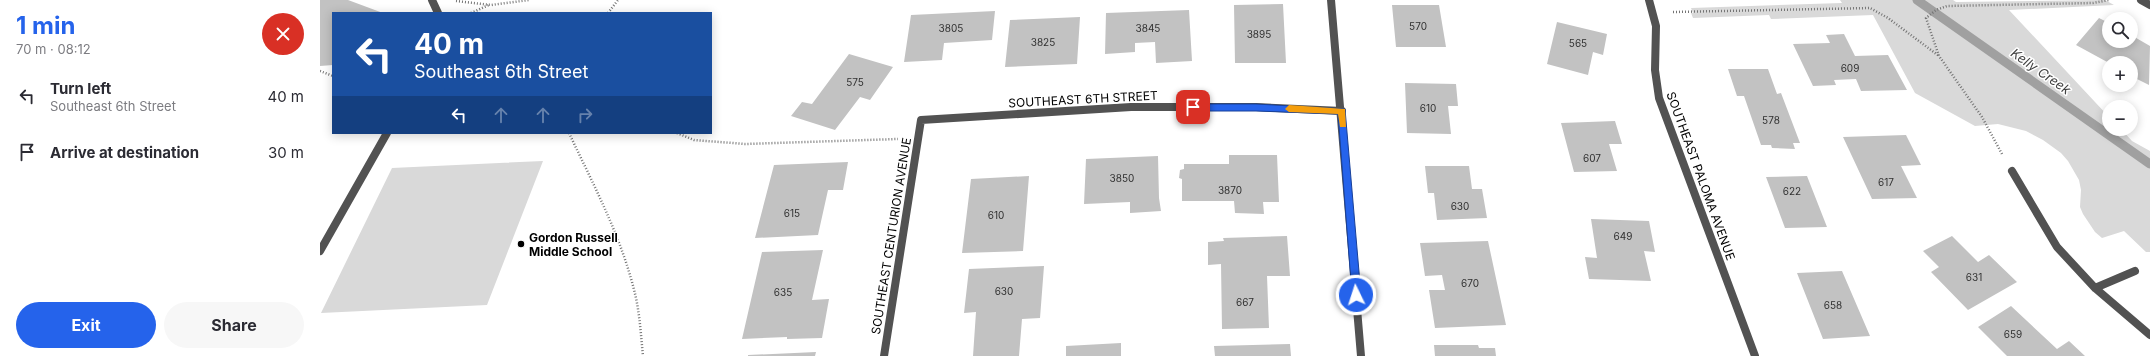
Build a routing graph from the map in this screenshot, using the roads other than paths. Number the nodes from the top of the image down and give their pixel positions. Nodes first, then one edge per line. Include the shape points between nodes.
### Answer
1 (432, 0) edge
2 (1331, 0) edge
3 (1649, 0) edge
4 (2141, 0) edge
5 (2150, 5) edge
6 (438, 12) edge
7 (1342, 111) junction
8 (921, 120) joint
9 (386, 134) edge
10 (2012, 171) road end
11 (320, 251) edge
12 (2135, 271) dead end
13 (2095, 288) junction
14 (2150, 335) edge
15 (884, 356) edge
16 (1361, 356) edge
17 (1755, 356) edge

1 - 6 street
2 - 7 street
3 - 17 street, SOUTHEAST PALOMA AVENUE via 1654,13 1655,70 1659,98
4 - 5 street
7 - 8 street, SOUTHEAST 6TH STREET via 1256,107 1131,107
7 - 16 street
8 - 15 street, SOUTHEAST CENTURION AVENUE
9 - 11 street
10 - 13 street via 2057,246
12 - 13 street
13 - 14 street

